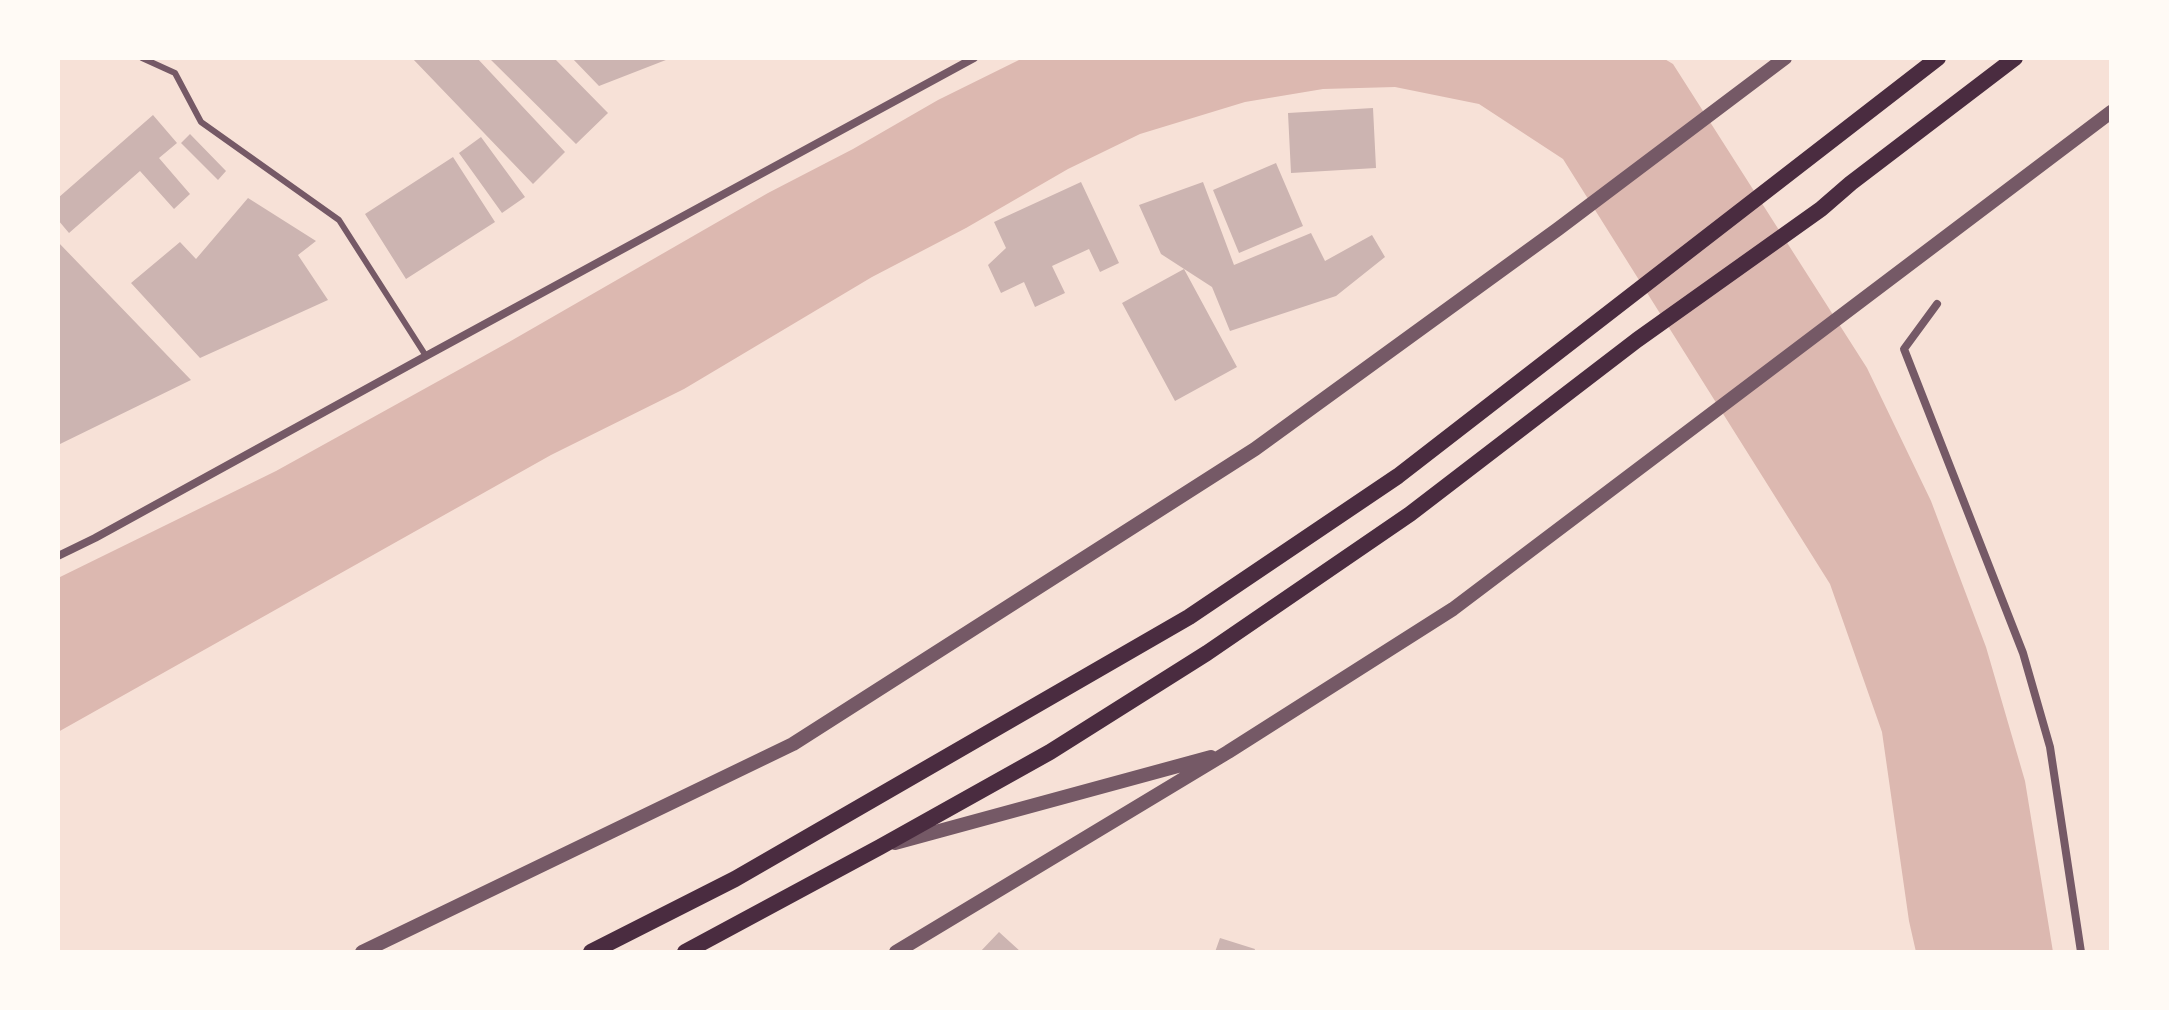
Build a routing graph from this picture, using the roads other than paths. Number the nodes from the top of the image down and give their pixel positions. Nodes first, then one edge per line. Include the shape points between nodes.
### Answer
1 (142, 58) edge
2 (974, 58) edge
3 (1785, 58) edge
4 (1938, 58) edge
5 (2015, 58) edge
6 (2111, 112) edge
7 (1937, 304) dead end
8 (426, 356) junction
9 (58, 556) edge
10 (1228, 752) junction
11 (880, 847) junction
12 (362, 952) edge
13 (591, 952) edge
14 (685, 952) edge
15 (896, 952) edge
16 (2081, 952) edge

1 - 8 lane via 175,73 201,122 339,220
2 - 8 street
3 - 12 street via 1255,449 793,744
4 - 13 main road via 1398,476 1189,617 735,879
5 - 11 main road via 1410,514 1050,752
6 - 10 street via 1453,609
7 - 16 street via 1904,349 2023,653 2050,747
8 - 9 street
10 - 11 street
10 - 15 street
11 - 14 main road

